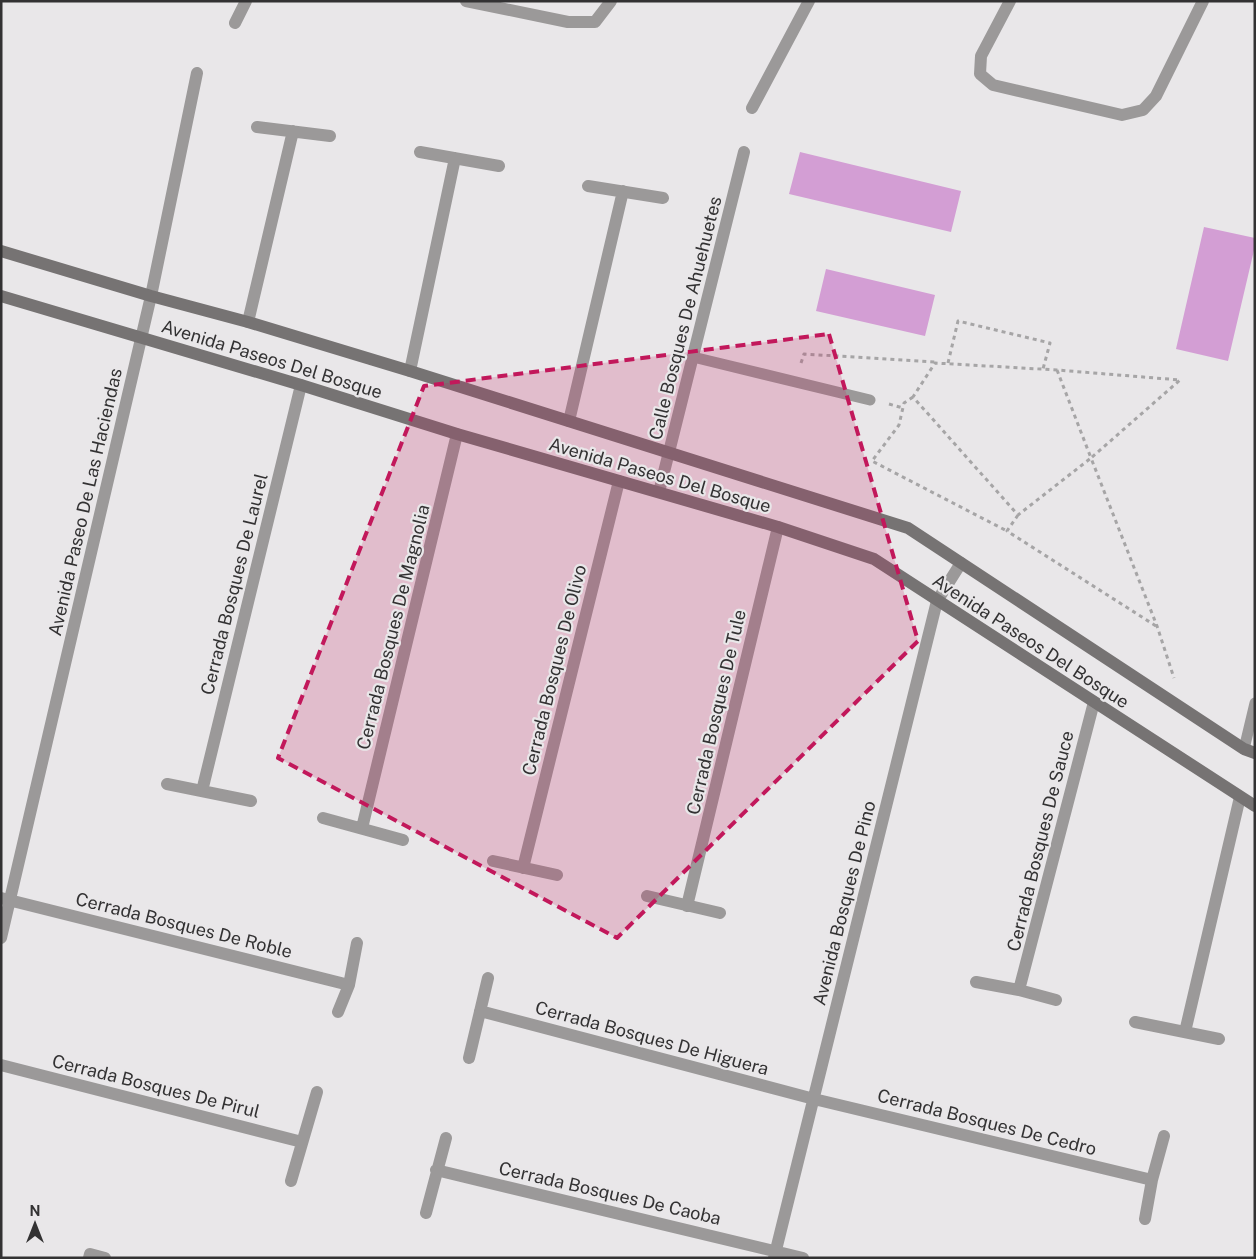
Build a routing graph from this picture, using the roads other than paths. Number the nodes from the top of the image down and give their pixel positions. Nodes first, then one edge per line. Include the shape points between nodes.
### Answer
1 (246, 1) edge
2 (466, 1) edge
3 (611, 1) edge
4 (809, 1) edge
5 (1010, 1) edge
6 (1203, 1) edge
7 (235, 23) dead end
8 (198, 73) dead end
9 (752, 108) dead end
10 (257, 127) dead end
11 (293, 132) junction
12 (330, 136) dead end
13 (420, 152) dead end
14 (744, 152) dead end
15 (455, 158) junction
16 (499, 166) dead end
17 (588, 186) dead end
18 (623, 191) junction
19 (664, 198) dead end
20 (1, 250) edge
21 (1, 296) edge
22 (151, 296) junction
23 (248, 322) junction
24 (141, 337) junction
25 (693, 357) junction
26 (410, 371) junction
27 (301, 385) junction
28 (870, 400) dead end
29 (569, 421) junction
30 (458, 434) junction
31 (670, 452) junction
32 (619, 481) junction
33 (660, 492) junction
34 (778, 527) junction
35 (962, 563) junction
36 (937, 601) junction
37 (1094, 702) junction
38 (1255, 703) edge
39 (1250, 751) edge
40 (167, 784) dead end
41 (202, 791) junction
42 (1240, 797) junction
43 (251, 801) dead end
44 (1255, 806) edge
45 (324, 818) dead end
46 (362, 828) junction
47 (403, 840) dead end
48 (493, 861) dead end
49 (523, 868) junction
50 (557, 876) dead end
51 (647, 896) dead end
52 (6, 899) edge
53 (687, 906) junction
54 (720, 913) dead end
55 (1, 938) edge
56 (357, 943) dead end
57 (488, 978) dead end
58 (976, 982) dead end
59 (349, 985) junction
60 (1019, 990) junction
61 (1056, 1000) dead end
62 (480, 1011) junction
63 (338, 1012) dead end
64 (1135, 1022) dead end
65 (1185, 1032) junction
66 (1219, 1039) dead end
67 (469, 1058) dead end
68 (1, 1065) edge
69 (317, 1092) dead end
70 (814, 1099) junction
71 (1164, 1136) dead end
72 (446, 1138) dead end
73 (302, 1142) junction
74 (436, 1170) junction
75 (1152, 1180) junction
76 (291, 1181) dead end
77 (426, 1213) dead end
78 (1145, 1220) dead end
79 (774, 1254) edge
80 (89, 1258) edge
81 (105, 1258) edge
82 (803, 1258) edge

1 - 7 street
2 - 3 street via 568,22 595,22
4 - 9 street
5 - 6 street via 981,56 980,74 993,85 1122,115 1143,110 1156,96
8 - 22 street, Avenida Paseo De Las Haciendas
10 - 11 street
11 - 12 street
11 - 23 street
13 - 15 street
14 - 25 street, Calle Bosques De Ahuehuetes
15 - 16 street
15 - 26 street
17 - 18 street
18 - 19 street
18 - 29 street
20 - 22 main road, Avenida Paseos Del Bosque
21 - 24 main road, Avenida Paseos Del Bosque
22 - 23 main road, Avenida Paseos Del Bosque
22 - 24 street, Avenida Paseo De Las Haciendas
23 - 26 main road, Avenida Paseos Del Bosque
24 - 27 main road, Avenida Paseos Del Bosque
24 - 52 street, Avenida Paseo De Las Haciendas
25 - 28 lane
25 - 31 street, Calle Bosques De Ahuehuetes
26 - 29 main road, Avenida Paseos Del Bosque
27 - 30 main road, Avenida Paseos Del Bosque
27 - 41 street, Cerrada Bosques De Laurel
29 - 31 main road, Avenida Paseos Del Bosque
30 - 32 main road, Avenida Paseos Del Bosque
30 - 46 street, Cerrada Bosques De Magnolia
31 - 33 street, Calle Bosques De Ahuehuetes
31 - 35 main road, Avenida Paseos Del Bosque via 908,528
32 - 33 main road, Avenida Paseos Del Bosque
32 - 49 street, Cerrada Bosques De Olivo
33 - 34 main road, Avenida Paseos Del Bosque
34 - 36 main road, Avenida Paseos Del Bosque via 874,559
34 - 53 street, Cerrada Bosques De Tule
35 - 36 street, Avenida Bosques De Pino
35 - 39 main road, Avenida Paseos Del Bosque
36 - 37 main road, Avenida Paseos Del Bosque
36 - 70 street, Avenida Bosques De Pino
37 - 42 main road, Avenida Paseos Del Bosque
37 - 60 street, Cerrada Bosques De Sauce
38 - 39 lane
40 - 41 street
41 - 43 street
42 - 44 main road, Avenida Paseos Del Bosque
42 - 65 street
45 - 46 street
46 - 47 street
48 - 49 street
49 - 50 street
51 - 53 street
52 - 55 street, Avenida Paseo De Las Haciendas
52 - 59 street, Cerrada Bosques De Roble
53 - 54 street
56 - 59 street
57 - 62 street
58 - 60 street
59 - 63 street
60 - 61 street
62 - 67 street
62 - 70 street, Cerrada Bosques De Higuera
64 - 65 street
65 - 66 street
68 - 73 street, Cerrada Bosques De Pirul
69 - 73 street
70 - 75 street, Cerrada Bosques De Cedro
70 - 79 street, Avenida Bosques De Pino
71 - 75 street
72 - 74 street
73 - 76 street
74 - 77 street
74 - 79 street, Cerrada Bosques De Caoba
75 - 78 street
79 - 82 street, Cerrada Bosques De Caoba
80 - 81 street via 90,1254

